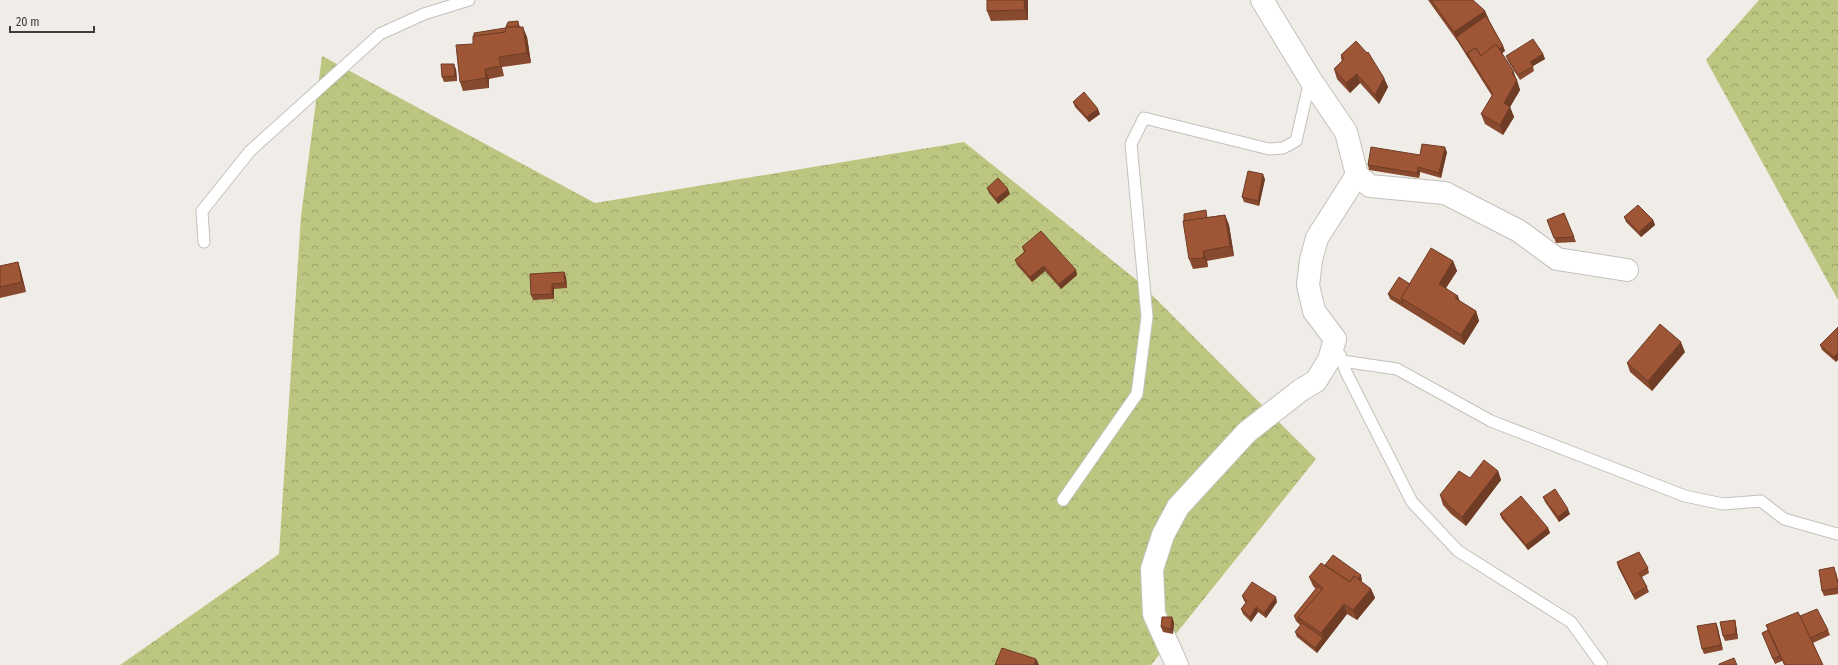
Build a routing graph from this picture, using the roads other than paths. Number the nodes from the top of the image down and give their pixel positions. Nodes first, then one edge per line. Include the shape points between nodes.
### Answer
1 (469, 0) edge
2 (1262, 0) edge
3 (1310, 79) junction
4 (1357, 175) junction
5 (204, 242) dead end
6 (1627, 270) dead end
7 (1334, 339) junction
8 (1342, 361) junction
9 (1063, 500) dead end
10 (1837, 534) edge
11 (1177, 665) edge
12 (1602, 665) edge

1 - 5 lane via 424,14 380,34 250,151 202,211
2 - 3 street
3 - 4 street via 1346,132
3 - 9 lane via 1296,141 1283,148 1269,149 1144,118 1131,144 1146,317 1137,394
4 - 6 street via 1370,186 1445,193 1519,231 1557,260
4 - 7 street via 1317,238 1311,260 1308,285 1314,311
7 - 8 lane
7 - 11 street via 1329,360 1316,381 1247,432 1178,507 1163,535 1152,569 1154,614
8 - 10 lane via 1397,369 1491,421 1685,496 1723,504 1761,501 1784,519
8 - 12 lane via 1412,502 1458,551 1571,622

